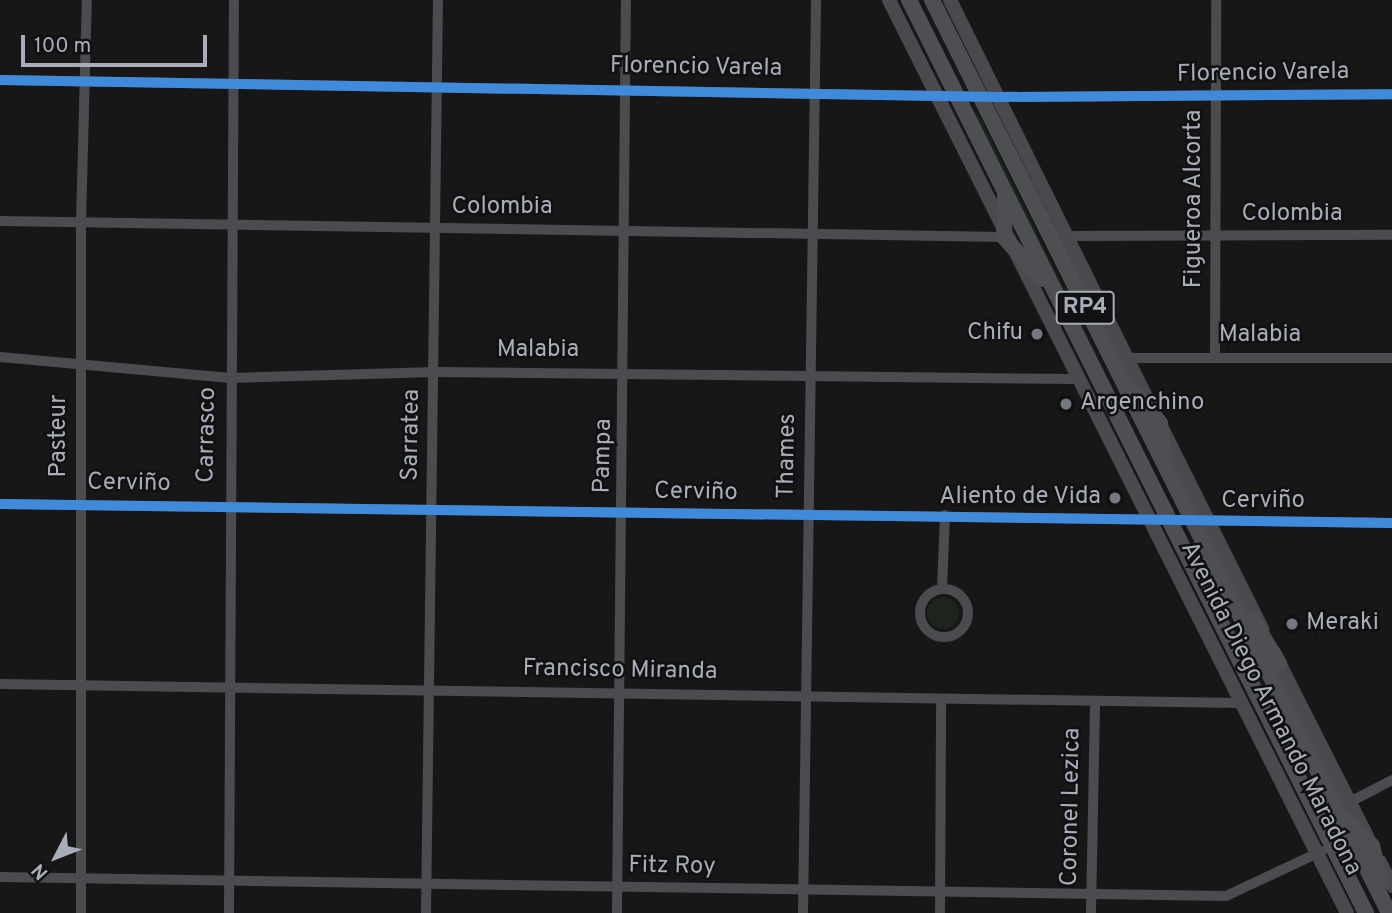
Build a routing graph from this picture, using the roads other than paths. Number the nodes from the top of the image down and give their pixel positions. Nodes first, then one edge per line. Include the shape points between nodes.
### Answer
1 (87, 0) edge
2 (234, 0) edge
3 (438, 0) edge
4 (626, 0) edge
5 (816, 0) edge
6 (889, 0) edge
7 (909, 0) edge
8 (1216, 0) edge
9 (938, 2) edge
10 (0, 80) edge
11 (85, 82) junction
12 (233, 82) junction
13 (437, 83) junction
14 (625, 88) junction
15 (815, 92) junction
16 (935, 94) junction
17 (1392, 94) edge
18 (957, 95) junction
19 (978, 96) junction
20 (1217, 96) junction
21 (999, 97) junction
22 (1005, 194) junction
23 (0, 221) edge
24 (81, 223) junction
25 (231, 225) junction
26 (437, 229) junction
27 (624, 229) junction
28 (813, 231) junction
29 (1392, 235) edge
30 (1066, 236) junction
31 (1216, 236) junction
32 (1004, 237) junction
33 (1055, 295) junction
34 (1215, 357) junction
35 (0, 358) edge
36 (1392, 358) edge
37 (81, 364) junction
38 (1121, 364) junction
39 (435, 372) junction
40 (626, 372) junction
41 (811, 374) junction
42 (230, 378) junction
43 (1076, 379) junction
44 (1160, 423) junction
45 (1167, 471) junction
46 (0, 504) edge
47 (82, 505) junction
48 (227, 507) junction
49 (431, 510) junction
50 (624, 513) junction
51 (944, 515) junction
52 (808, 516) junction
53 (1149, 520) junction
54 (1166, 520) junction
55 (1192, 521) junction
56 (1209, 523) junction
57 (1392, 523) edge
58 (942, 589) junction
59 (1279, 663) junction
60 (81, 682) junction
61 (0, 684) edge
62 (228, 688) junction
63 (428, 690) junction
64 (620, 692) junction
65 (805, 695) junction
66 (941, 699) junction
67 (1095, 701) junction
68 (1240, 703) junction
69 (1392, 780) edge
70 (1343, 805) junction
71 (1372, 846) junction
72 (1324, 850) junction
73 (0, 877) edge
74 (81, 878) junction
75 (226, 884) junction
76 (426, 886) junction
77 (1392, 886) edge
78 (617, 888) junction
79 (804, 890) junction
80 (940, 892) junction
81 (1091, 894) junction
82 (1389, 912) edge
83 (81, 913) edge
84 (229, 913) edge
85 (426, 913) edge
86 (617, 913) edge
87 (803, 913) edge
88 (940, 913) edge
89 (1091, 913) edge
90 (1347, 913) edge
91 (1366, 913) edge

1 - 11 street, Pasteur
2 - 12 street, Carrasco
3 - 13 street, Sarratea
4 - 14 street, Pampa
5 - 15 street, Thames
6 - 16 street, Avenida Diego Armando Maradona
7 - 18 main road, Avenida Diego Armando Maradona / RP4
8 - 20 street, Figueroa Alcorta
9 - 19 main road, Avenida Diego Armando Maradona / RP4
9 - 21 street, Avenida Diego Armando Maradona
10 - 11 street, Florencio Varela
11 - 12 street, Florencio Varela
11 - 24 street, Pasteur
12 - 13 street, Florencio Varela
12 - 25 street, Carrasco
13 - 14 street, Florencio Varela
13 - 26 street, Sarratea
14 - 15 street, Florencio Varela
14 - 27 street, Pampa
15 - 16 street, Florencio Varela
15 - 28 street, Thames
16 - 18 street, Florencio Varela
16 - 32 street, Avenida Diego Armando Maradona
17 - 20 street, Florencio Varela
18 - 19 street, Florencio Varela
18 - 22 main road, Avenida Diego Armando Maradona / RP4
19 - 21 street, Florencio Varela
19 - 38 main road, Avenida Diego Armando Maradona / RP4
20 - 21 street, Florencio Varela
20 - 31 street, Figueroa Alcorta
21 - 30 street, Avenida Diego Armando Maradona
22 - 32 main road
22 - 33 main road, Avenida Diego Armando Maradona / RP4
23 - 24 street, Colombia
24 - 25 street, Colombia
24 - 37 street, Pasteur
25 - 26 street, Colombia
25 - 42 street, Carrasco
26 - 27 street, Colombia
26 - 39 street, Sarratea
27 - 28 street, Colombia
27 - 40 street, Pampa
28 - 32 street, Colombia
28 - 41 street, Thames
29 - 31 street, Colombia
30 - 31 street, Colombia
30 - 38 street, Avenida Diego Armando Maradona
31 - 34 street, Figueroa Alcorta
32 - 33 main road
32 - 43 street, Avenida Diego Armando Maradona
33 - 54 main road, Avenida Diego Armando Maradona / RP4
34 - 36 street, Malabia
34 - 38 street, Malabia
35 - 37 street, Malabia
37 - 42 street, Malabia
37 - 47 street, Pasteur
38 - 44 main road
38 - 45 main road, Avenida Diego Armando Maradona / RP4
39 - 40 street, Malabia
39 - 42 street, Malabia
39 - 49 street, Sarratea
40 - 41 street, Malabia
40 - 50 street, Pampa
41 - 43 street, Malabia
41 - 52 street, Thames
42 - 48 street, Carrasco
43 - 53 street, Avenida Diego Armando Maradona
44 - 45 main road
44 - 56 street, Avenida Diego Armando Maradona
45 - 55 main road, Avenida Diego Armando Maradona / RP4
46 - 47 street, Cerviño
47 - 48 street, Cerviño
47 - 60 street, Pasteur
48 - 49 street, Cerviño
48 - 62 street, Carrasco
49 - 50 street, Cerviño
49 - 63 street, Sarratea
50 - 52 street, Cerviño
50 - 64 street, Pampa
51 - 52 street, Cerviño
51 - 53 street, Cerviño
51 - 58 street
52 - 65 street, Thames
53 - 54 street, Cerviño
53 - 68 street, Avenida Diego Armando Maradona
54 - 55 street, Cerviño
54 - 72 main road, Avenida Diego Armando Maradona / RP4
55 - 56 street, Cerviño
55 - 59 main road
55 - 70 main road, Avenida Diego Armando Maradona / RP4
56 - 57 street, Cerviño
56 - 59 street, Avenida Diego Armando Maradona
58 - 58 street via 927,596 920,610 924,626 945,637 964,626 968,612 957,592
59 - 70 street, Avenida Diego Armando Maradona
60 - 61 street, Francisco Miranda
60 - 62 street, Francisco Miranda
60 - 74 street, Pasteur
62 - 63 street, Francisco Miranda
62 - 75 street, Carrasco
63 - 64 street, Francisco Miranda
63 - 76 street, Sarratea
64 - 65 street, Francisco Miranda
64 - 78 street, Pampa
65 - 66 street, Francisco Miranda
65 - 79 street, Thames
66 - 67 street, Francisco Miranda
66 - 80 street
67 - 68 street, Francisco Miranda
67 - 81 street, Coronel Lezica
68 - 72 street, Avenida Diego Armando Maradona
69 - 70 street
70 - 71 main road
70 - 82 main road, Avenida Diego Armando Maradona / RP4
71 - 77 street, Avenida Diego Armando Maradona
71 - 82 main road
72 - 81 street, Fitz Roy via 1235,894
72 - 90 street, Avenida Diego Armando Maradona
72 - 91 main road, Avenida Diego Armando Maradona / RP4
73 - 74 street, Fitz Roy
74 - 75 street, Fitz Roy
74 - 83 street, Pasteur
75 - 76 street, Fitz Roy
75 - 84 street, Carrasco
76 - 78 street, Fitz Roy
76 - 85 street, Sarratea
78 - 79 street, Fitz Roy
78 - 86 street, Pampa
79 - 80 street, Fitz Roy
79 - 87 street, Thames
80 - 81 street, Fitz Roy
80 - 88 street
81 - 89 street, Coronel Lezica

